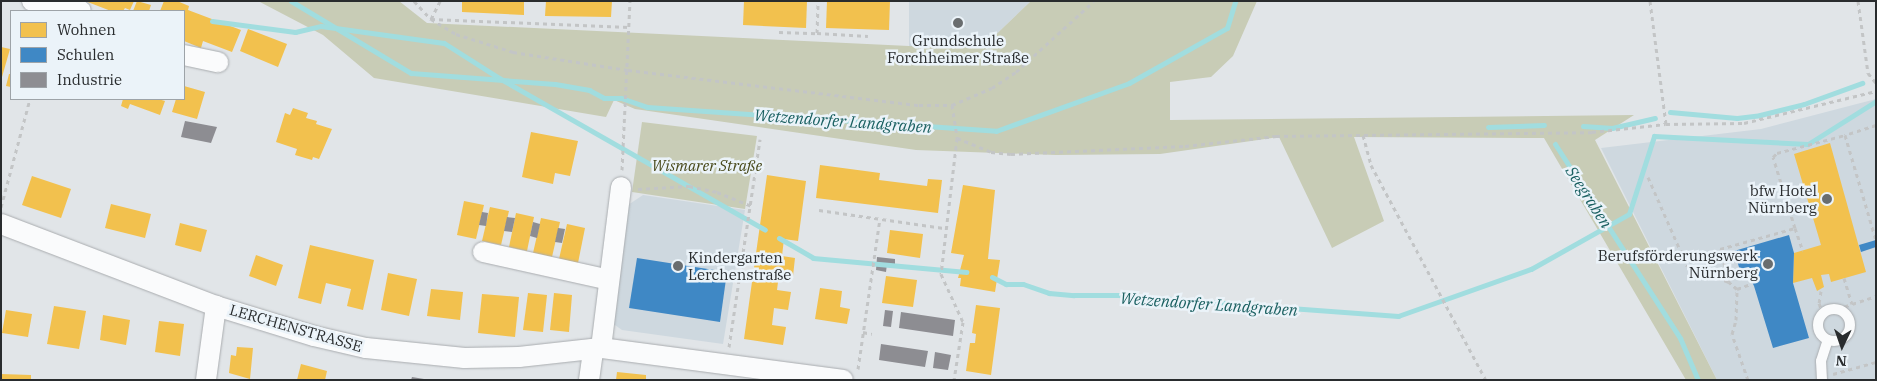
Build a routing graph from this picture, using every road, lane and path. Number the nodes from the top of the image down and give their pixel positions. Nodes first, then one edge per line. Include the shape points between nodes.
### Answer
1 (32, 1) edge
2 (414, 1) edge
3 (440, 1) edge
4 (630, 1) edge
5 (818, 1) edge
6 (1094, 1) edge
7 (1650, 1) edge
8 (1858, 1) edge
9 (79, 10) edge
10 (431, 19) junction
11 (629, 27) junction
12 (779, 32) dead end
13 (817, 33) junction
14 (868, 36) dead end
15 (185, 56) edge
16 (218, 62) dead end
17 (628, 70) junction
18 (1876, 83) edge
19 (1876, 91) edge
20 (30, 100) edge
21 (952, 105) junction
22 (1666, 124) junction
23 (1876, 125) edge
24 (1363, 135) junction
25 (1845, 135) junction
26 (957, 138) junction
27 (760, 139) dead end
28 (1648, 177) dead end
29 (621, 186) junction
30 (751, 206) junction
31 (1, 207) edge
32 (819, 210) dead end
33 (880, 219) junction
34 (1, 224) edge
35 (944, 228) junction
36 (1795, 228) junction
37 (1876, 240) edge
38 (1803, 251) dead end
39 (483, 252) dead end
40 (1844, 278) dead end
41 (609, 280) junction
42 (1729, 282) junction
43 (1751, 284) dead end
44 (1737, 289) junction
45 (1820, 291) dead end
46 (1876, 296) edge
47 (1852, 304) junction
48 (216, 306) junction
49 (1837, 309) junction
50 (1823, 314) junction
51 (864, 332) junction
52 (872, 334) dead end
53 (1828, 340) junction
54 (597, 349) junction
55 (1876, 362) edge
56 (727, 363) junction
57 (779, 375) edge
58 (1822, 379) edge
59 (206, 380) edge
60 (589, 380) edge
61 (843, 380) edge
62 (856, 380) edge
63 (954, 380) edge
64 (1486, 380) edge
65 (1748, 380) edge

1 - 9 street via 46,5 65,2
2 - 10 path
3 - 10 path
4 - 11 path
5 - 13 path
6 - 21 path via 1016,72 992,88
7 - 22 path
8 - 18 path via 1868,73
10 - 11 path
10 - 17 path via 456,34 513,52
11 - 17 path
12 - 13 path
13 - 14 path
15 - 16 street
17 - 21 path via 919,105
17 - 29 path
19 - 22 path via 1744,123
20 - 31 path
21 - 26 path
22 - 24 path via 1592,132
23 - 25 path
24 - 26 path via 1276,136 1185,146 1011,154 991,152
24 - 64 path via 1371,165
25 - 36 path via 1776,153 1773,158
25 - 37 path
26 - 35 path
27 - 30 path
28 - 42 path via 1687,266
29 - 30 path via 648,190 688,186 717,192
29 - 41 street
30 - 56 path
32 - 33 path
33 - 35 path
33 - 51 path
34 - 48 street, LERCHENSTRASSE
35 - 63 path via 941,274 963,322
36 - 38 path
36 - 42 path via 1720,249
39 - 41 street
40 - 47 path
41 - 54 street
42 - 44 path
43 - 44 path
44 - 65 path via 1732,334
45 - 50 path via 1819,303
46 - 47 path
47 - 49 path
48 - 54 street, LERCHENSTRASSE via 314,336 366,348 426,356 519,357
48 - 59 street
49 - 50 lane
49 - 53 lane via 1846,314 1850,329 1839,340
50 - 53 lane via 1819,328
51 - 52 path
51 - 62 path
53 - 58 lane via 1821,361
54 - 56 street, LERCHENSTRASSE
54 - 60 street
55 - 58 path
56 - 57 street, LERCHENSTRASSE
57 - 61 street, LERCHENSTRASSE

